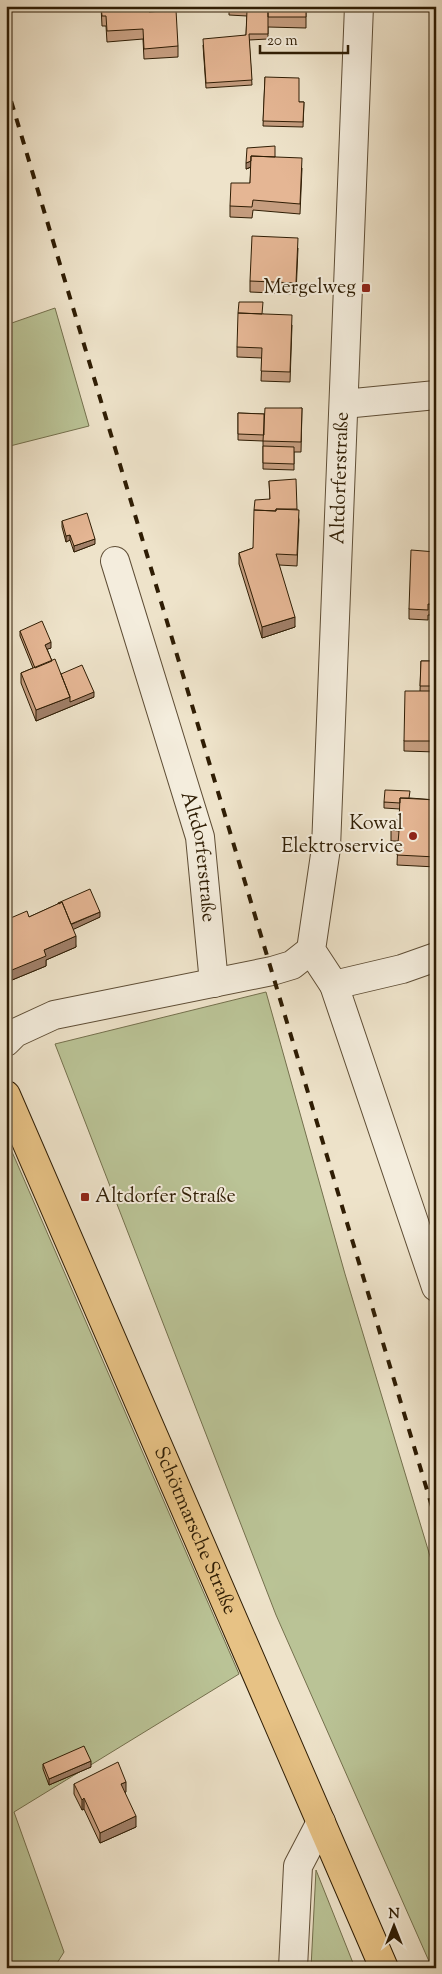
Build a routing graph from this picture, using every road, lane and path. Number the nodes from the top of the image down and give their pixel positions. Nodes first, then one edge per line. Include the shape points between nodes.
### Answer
1 (359, 6) edge
2 (436, 396) edge
3 (344, 404) junction
4 (116, 561) dead end
5 (311, 950) junction
6 (436, 957) edge
7 (214, 983) junction
8 (334, 984) junction
9 (6, 1042) edge
10 (6, 1095) edge
11 (436, 1287) edge
12 (320, 1822) junction
13 (293, 1968) edge
14 (384, 1968) edge

1 - 3 street, Altdorferstraße
2 - 3 street
3 - 5 street, Altdorferstraße via 326,848
4 - 7 street, Altdorferstraße via 200,837
5 - 7 street via 292,965
5 - 8 street
6 - 8 street via 402,969
7 - 9 street via 54,1015 16,1033
8 - 11 street
10 - 12 main road, Schötmarsche Straße
12 - 13 street via 298,1866
12 - 14 main road, Schötmarsche Straße

